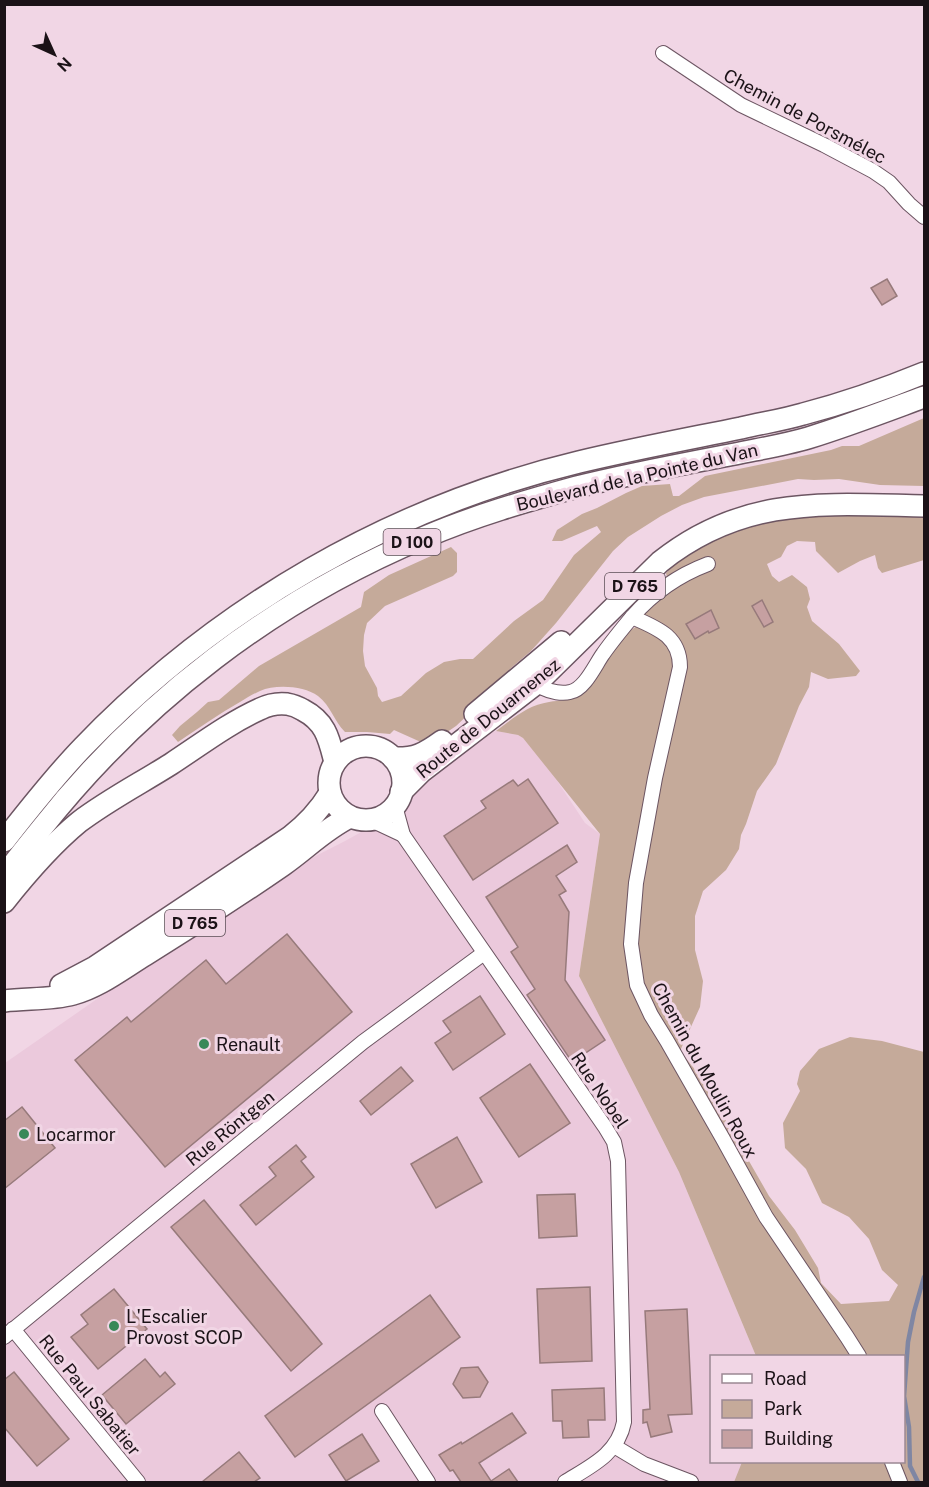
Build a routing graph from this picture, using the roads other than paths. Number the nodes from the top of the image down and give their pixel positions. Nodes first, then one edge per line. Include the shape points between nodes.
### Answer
1 (663, 53) dead end
2 (924, 217) edge
3 (924, 373) edge
4 (924, 397) edge
5 (924, 494) edge
6 (924, 506) edge
7 (708, 564) dead end
8 (632, 617) junction
9 (514, 681) junction
10 (537, 683) junction
11 (393, 758) junction
12 (335, 762) junction
13 (330, 793) junction
14 (398, 799) junction
15 (350, 817) junction
16 (371, 820) junction
17 (403, 835) junction
18 (4, 841) edge
19 (4, 876) edge
20 (4, 902) edge
21 (484, 953) junction
22 (27, 998) junction
23 (4, 1000) edge
24 (9, 1333) edge
25 (858, 1355) edge
26 (382, 1411) dead end
27 (614, 1446) junction
28 (893, 1463) edge
29 (138, 1482) edge
30 (428, 1482) edge
31 (566, 1482) edge
32 (691, 1482) edge
33 (900, 1482) edge

1 - 2 street, Chemin de Porsmélec via 741,105 873,171
3 - 18 main road, Boulevard de la Pointe du Van / D 100 via 802,415 524,476 434,508 358,543 256,602 169,667 81,748
4 - 19 main road, Boulevard de la Pointe du Van / D 100 via 806,438 524,502 427,536 333,581 209,662 113,746 52,814
5 - 9 main road, Route de Douarnenez / D 765 via 791,495 732,507 703,520 652,552 575,630
6 - 10 main road, Route de Douarnenez / D 765 via 799,506 731,520 660,562
7 - 8 street via 663,589
8 - 10 street via 575,691 553,691
8 - 25 street, Chemin du Moulin Roux via 662,631 672,640 680,657 636,883 631,944 637,985 766,1217
9 - 10 street
9 - 11 main road, Route de Douarnenez / D 765 via 431,749 416,757
10 - 14 main road, Route de Douarnenez / D 765 via 421,772
11 - 12 main road via 384,751 363,746 352,748
11 - 14 main road via 402,780
12 - 13 main road via 329,777
12 - 20 main road via 324,728 309,713 284,703 263,708 78,823 38,861
13 - 15 main road via 334,803
13 - 22 main road, D 765 via 308,823 290,837 90,970
14 - 16 main road via 388,812
14 - 17 street, Rue Nobel
15 - 16 main road
15 - 22 main road, D 765 via 243,893 96,985 62,997
16 - 17 street
17 - 21 street, Rue Nobel
21 - 24 street, Rue Röntgen via 363,1042
21 - 27 street, Rue Nobel via 614,1142 618,1161 624,1422
22 - 23 main road, D 765
24 - 29 street, Rue Paul Sabatier
26 - 30 street
27 - 31 street, Rue Nobel
27 - 32 street via 644,1464
28 - 33 street

